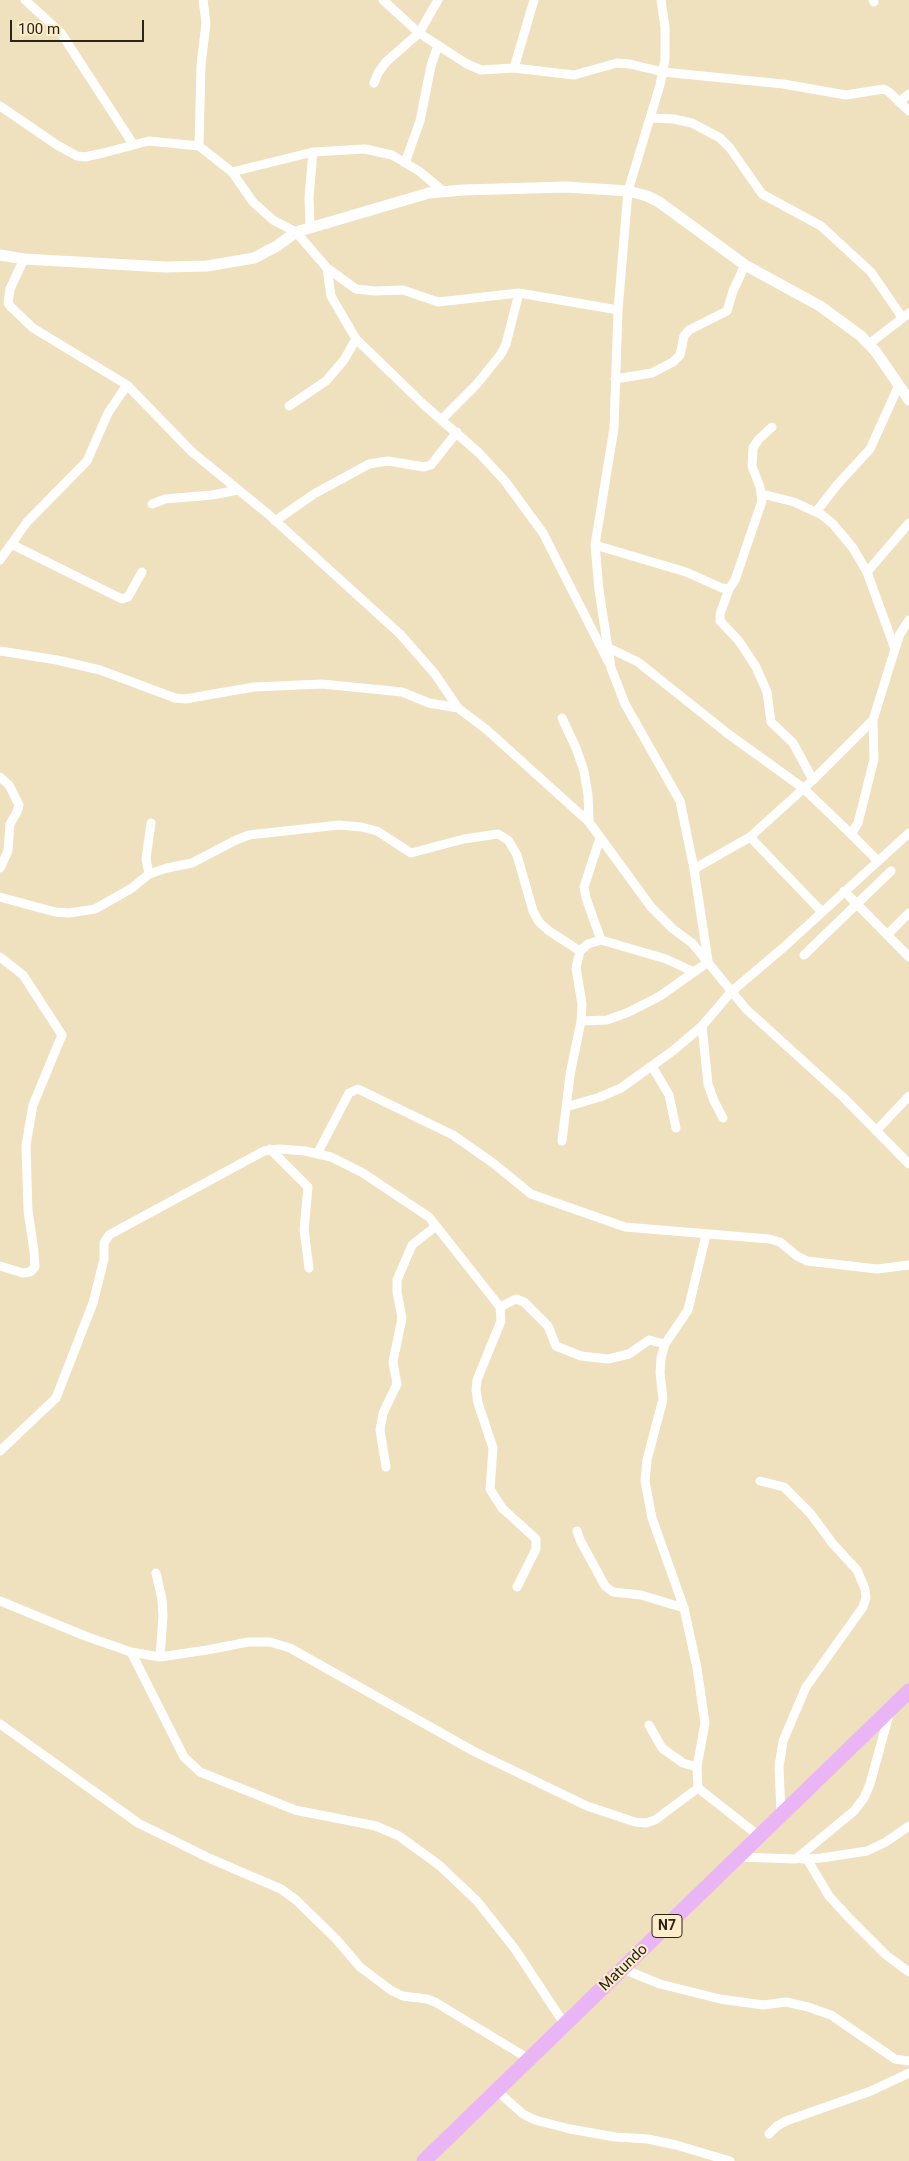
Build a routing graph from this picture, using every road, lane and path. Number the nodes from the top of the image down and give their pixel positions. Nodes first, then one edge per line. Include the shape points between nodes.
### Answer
1 (25, 0) edge
2 (203, 0) edge
3 (383, 0) edge
4 (438, 0) edge
5 (534, 0) edge
6 (661, 0) edge
7 (420, 33) junction
8 (438, 45) junction
9 (514, 68) junction
10 (664, 72) junction
11 (374, 84) dead end
12 (909, 94) edge
13 (899, 102) junction
14 (0, 106) edge
15 (909, 111) edge
16 (650, 118) junction
17 (134, 144) junction
18 (199, 146) junction
19 (313, 152) junction
20 (405, 163) junction
21 (232, 172) junction
22 (443, 191) junction
23 (628, 191) junction
24 (310, 228) junction
25 (296, 232) junction
26 (0, 255) edge
27 (24, 259) junction
28 (745, 265) junction
29 (327, 268) junction
30 (519, 294) junction
31 (618, 310) junction
32 (906, 315) edge
33 (356, 339) junction
34 (870, 344) junction
35 (616, 379) junction
36 (127, 385) junction
37 (899, 385) junction
38 (909, 400) edge
39 (289, 406) dead end
40 (442, 419) junction
41 (772, 427) dead end
42 (457, 432) junction
43 (238, 490) junction
44 (762, 494) junction
45 (152, 504) dead end
46 (816, 512) junction
47 (275, 521) junction
48 (909, 523) edge
49 (11, 544) junction
50 (596, 545) junction
51 (2, 554) edge
52 (142, 572) dead end
53 (868, 572) junction
54 (729, 589) junction
55 (909, 620) edge
56 (609, 648) junction
57 (895, 648) junction
58 (0, 651) edge
59 (611, 668) junction
60 (458, 708) junction
61 (562, 718) dead end
62 (873, 720) junction
63 (0, 777) edge
64 (813, 780) junction
65 (804, 788) junction
66 (589, 822) junction
67 (151, 824) dead end
68 (909, 832) edge
69 (852, 834) junction
70 (750, 837) junction
71 (600, 838) junction
72 (878, 861) junction
73 (0, 868) edge
74 (694, 869) junction
75 (891, 871) dead end
76 (150, 874) junction
77 (844, 891) junction
78 (0, 897) edge
79 (856, 904) junction
80 (822, 912) junction
81 (909, 913) edge
82 (887, 935) junction
83 (601, 940) junction
84 (580, 950) junction
85 (804, 955) dead end
86 (0, 957) edge
87 (909, 957) edge
88 (708, 962) junction
89 (694, 972) junction
90 (730, 992) junction
91 (581, 1021) junction
92 (702, 1026) junction
93 (652, 1066) junction
94 (909, 1096) edge
95 (566, 1107) junction
96 (723, 1118) dead end
97 (676, 1128) dead end
98 (876, 1131) junction
99 (562, 1141) dead end
100 (270, 1149) junction
101 (317, 1154) junction
102 (909, 1164) edge
103 (436, 1226) junction
104 (706, 1235) junction
105 (909, 1265) edge
106 (0, 1266) edge
107 (309, 1268) dead end
108 (500, 1307) junction
109 (665, 1344) junction
110 (0, 1451) edge
111 (386, 1467) dead end
112 (760, 1481) dead end
113 (577, 1531) dead end
114 (156, 1572) dead end
115 (517, 1588) dead end
116 (0, 1601) edge
117 (684, 1608) junction
118 (131, 1652) junction
119 (160, 1656) junction
120 (909, 1691) edge
121 (890, 1710) junction
122 (0, 1724) edge
123 (649, 1725) dead end
124 (696, 1768) junction
125 (698, 1788) junction
126 (781, 1814) junction
127 (909, 1826) edge
128 (759, 1836) junction
129 (738, 1857) junction
130 (796, 1859) junction
131 (807, 1859) junction
132 (623, 1969) junction
133 (909, 1972) edge
134 (565, 2025) junction
135 (528, 2059) junction
136 (909, 2061) edge
137 (909, 2072) edge
138 (496, 2090) junction
139 (769, 2134) dead end
140 (424, 2161) edge
141 (730, 2161) edge

1 - 17 street via 65,37
2 - 18 street via 206,23 201,65
3 - 7 street
4 - 7 street
5 - 9 street
6 - 10 street via 665,27
7 - 8 street
7 - 11 street via 386,62
8 - 9 street via 474,68 488,71
8 - 20 street via 420,121
9 - 10 street via 574,75 617,63
10 - 13 street via 783,84 846,95 884,89
10 - 16 street
12 - 13 street
13 - 15 street
14 - 17 street via 77,156 104,153
16 - 23 street
16 - 32 street via 692,123 720,138 762,194 821,226 872,272
17 - 18 street via 149,141
18 - 21 street
19 - 20 street via 365,149 392,155
19 - 21 street
19 - 24 street
20 - 22 street
21 - 25 street via 253,202 273,220
22 - 23 street via 566,186
22 - 24 street
23 - 28 street via 660,202
23 - 31 street
24 - 25 street
25 - 27 street via 254,258 207,266
25 - 29 street
26 - 27 street
27 - 36 street via 8,296 11,307 33,328
28 - 34 street via 820,306
28 - 35 street via 727,312 689,330 684,336 680,355 673,362 652,373
29 - 30 street via 356,289 403,290 438,302
29 - 33 street via 331,296
30 - 31 street
30 - 40 street via 501,354
31 - 35 street
32 - 34 street
33 - 39 street via 326,382
33 - 40 street
34 - 37 street
35 - 50 street via 614,428
36 - 43 street via 172,433
36 - 49 street via 108,413 87,461 41,506
37 - 38 street
37 - 46 street via 870,449
40 - 42 street
41 - 44 street via 753,448 752,466
42 - 47 street via 431,465 424,467 388,461 370,464 314,494
42 - 59 street via 505,481 543,533
43 - 45 street
43 - 47 street
44 - 46 street via 786,499
44 - 54 street via 735,580
46 - 53 street via 833,524
47 - 60 street via 400,634 435,674
48 - 53 street
49 - 51 street
49 - 52 street via 122,598 128,597
50 - 54 street via 686,572
50 - 56 street
53 - 57 street
54 - 64 street via 720,621 739,641 756,667 767,692 770,722 793,743
55 - 57 street
56 - 59 street
56 - 65 street via 638,662 726,733
57 - 62 street
58 - 60 street via 100,670 175,698 254,687 322,684 402,692 429,703
59 - 74 street via 625,704 680,801
60 - 66 street
61 - 66 street via 584,770
62 - 64 street
62 - 69 street via 874,759 858,823
63 - 73 street via 9,785 18,805 10,824 8,851
64 - 65 street
65 - 69 street
65 - 70 street
66 - 71 street
67 - 76 street via 146,859
68 - 72 street
69 - 72 street
70 - 74 street
70 - 80 street
71 - 83 street via 584,887
71 - 88 street via 651,907 672,929 692,943
72 - 77 street
74 - 88 street
75 - 79 street
76 - 78 street via 95,908 69,913 40,909
76 - 84 street via 192,863 249,835 339,824 377,832 411,853 498,834 508,840 517,855 539,922
77 - 79 street
77 - 80 street
79 - 82 street
79 - 85 street
80 - 90 street
81 - 82 street
82 - 87 street
83 - 84 street
83 - 89 street via 666,959
84 - 91 street via 576,968 582,1004
86 - 106 street via 23,975 62,1035 33,1105 26,1145 28,1211 35,1267 23,1273
88 - 89 street
88 - 90 street
89 - 91 street via 660,996 629,1012 607,1020
90 - 92 street
90 - 98 street
91 - 95 street
92 - 93 street
92 - 96 street via 708,1084
93 - 95 street via 613,1092
93 - 97 street via 669,1095
94 - 98 street
95 - 99 street
98 - 102 street
100 - 101 street
100 - 107 street via 308,1187 304,1230
100 - 110 street via 109,1235 104,1243 104,1259 93,1303 56,1398
101 - 103 street via 331,1157 363,1173 413,1205
101 - 104 street via 349,1093 358,1089 453,1135 531,1194 625,1227
103 - 108 street
103 - 111 street via 412,1245 397,1280 402,1318 393,1362 397,1384 383,1413 380,1430
104 - 105 street via 780,1242 808,1261 877,1269
104 - 109 street via 688,1310
108 - 109 street via 516,1299 524,1302 548,1326 556,1346 581,1356 608,1359 629,1354 649,1340
108 - 115 street via 500,1320 476,1390 493,1448 490,1489 502,1508 536,1539 536,1549
109 - 117 street via 660,1366 663,1399 645,1480 652,1518
112 - 126 street via 784,1487 810,1513 857,1570 866,1598 863,1608 806,1688 783,1741 779,1767
113 - 117 street via 605,1586 614,1592 641,1595
114 - 119 street via 163,1616
116 - 118 street
117 - 124 street via 705,1715 705,1730
118 - 119 street
118 - 134 street via 191,1765 200,1772 295,1810 376,1826 399,1836 439,1865 477,1901 515,1949
119 - 125 street via 248,1642 270,1642 290,1648 475,1752 588,1806 635,1822 655,1820
120 - 121 main road, Matundo / N7
121 - 126 main road, Matundo / N7
121 - 130 street via 864,1798 854,1811
122 - 135 street via 138,1823 281,1889 296,1900 360,1967 392,1991 435,2002
123 - 124 street via 662,1748
124 - 125 street
125 - 128 street
126 - 128 main road, Matundo / N7
127 - 131 street via 867,1851
128 - 129 main road, Matundo / N7
129 - 130 street
129 - 132 main road, Matundo / N7
130 - 131 street
131 - 133 street via 829,1896 886,1955
132 - 134 main road, Matundo / N7
132 - 136 street via 660,1984 720,1999 762,2005 786,2002 808,2007 831,2015 895,2059
134 - 135 main road, Matundo / N7
135 - 138 main road, Matundo / N7
137 - 139 street via 871,2091 786,2121
138 - 140 main road, Matundo / N7
138 - 141 street via 523,2114 535,2120 606,2136 648,2139

